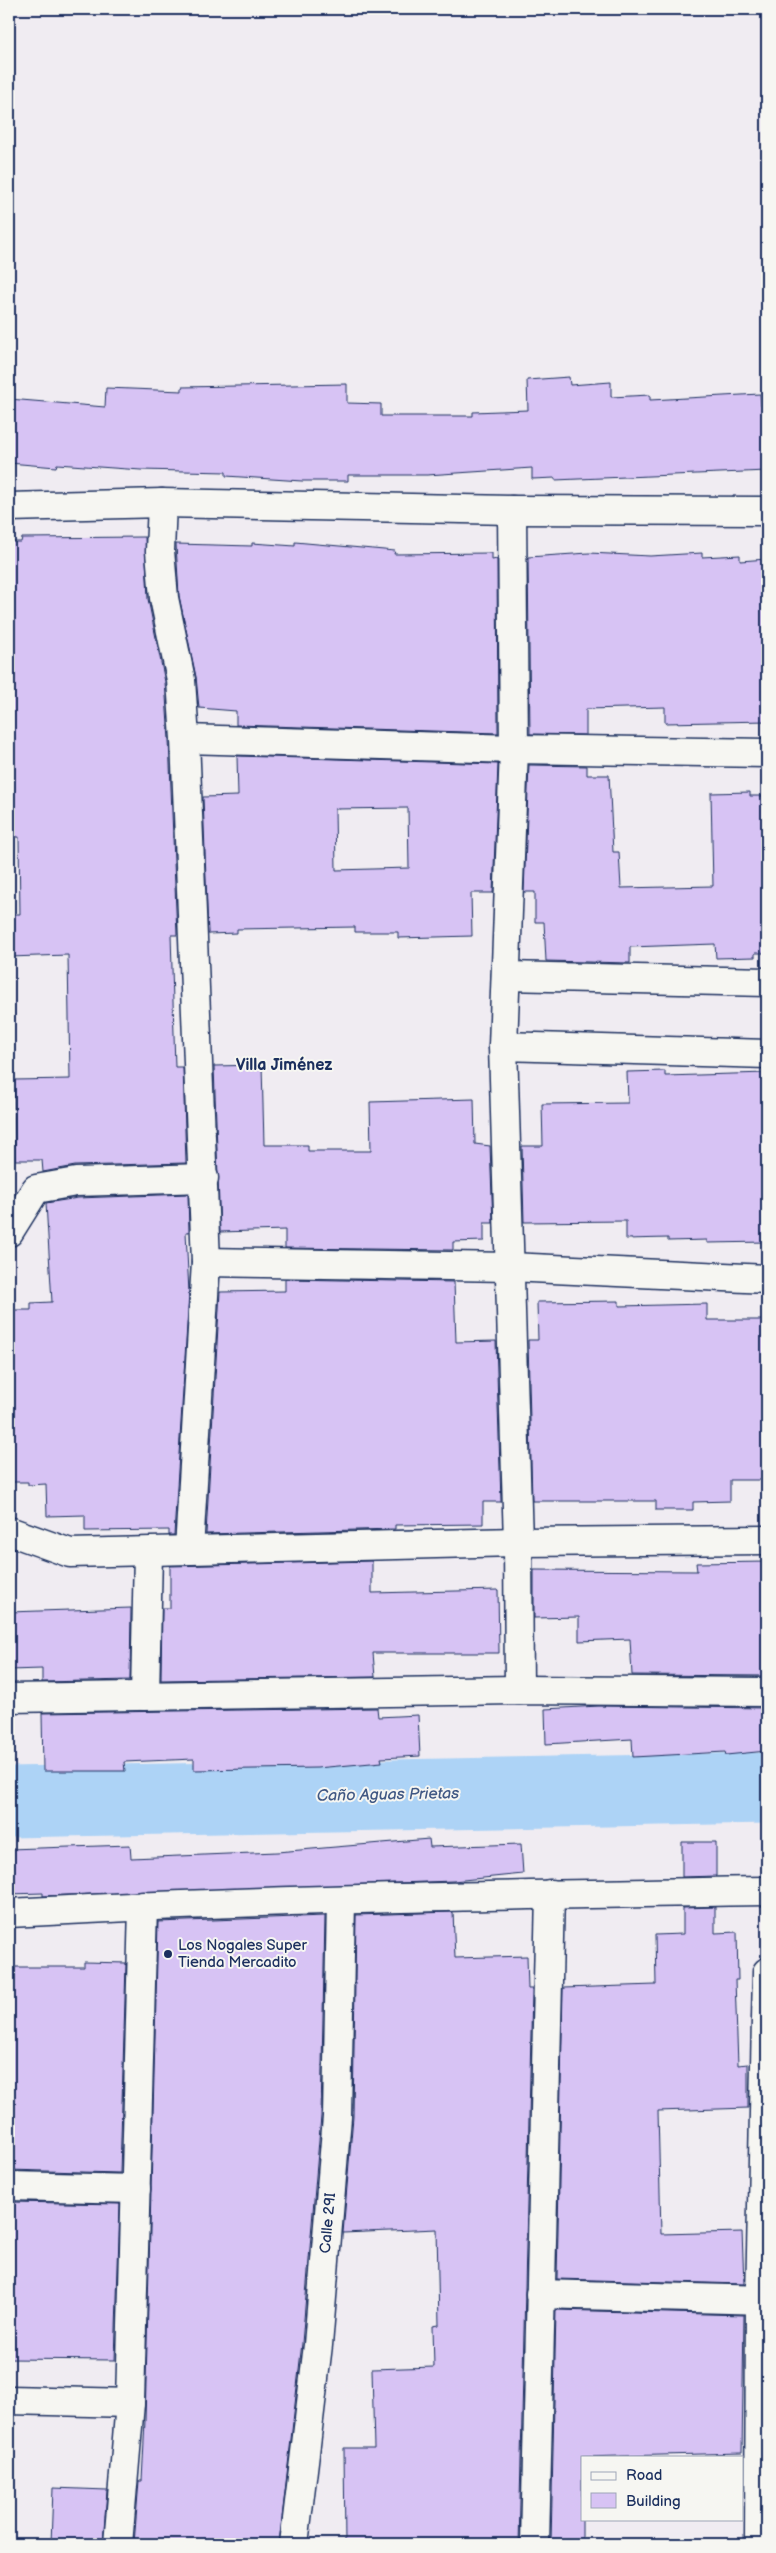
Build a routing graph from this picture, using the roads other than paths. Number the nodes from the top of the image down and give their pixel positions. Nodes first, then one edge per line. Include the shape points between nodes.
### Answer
1 (162, 503) junction
2 (9, 507) edge
3 (512, 510) junction
4 (767, 512) edge
5 (185, 739) junction
6 (514, 749) junction
7 (767, 753) edge
8 (506, 976) junction
9 (767, 982) edge
10 (504, 1046) junction
11 (767, 1054) edge
12 (204, 1178) junction
13 (9, 1232) edge
14 (206, 1262) junction
15 (510, 1267) junction
16 (767, 1279) edge
17 (9, 1532) edge
18 (767, 1540) edge
19 (518, 1542) junction
20 (189, 1550) junction
21 (148, 1552) junction
22 (519, 1690) junction
23 (767, 1692) edge
24 (145, 1696) junction
25 (9, 1698) edge
26 (767, 1892) edge
27 (550, 1894) junction
28 (341, 1900) junction
29 (143, 1906) junction
30 (9, 1913) edge
31 (767, 1972) edge
32 (9, 2186) edge
33 (136, 2189) junction
34 (540, 2294) junction
35 (764, 2299) edge
36 (9, 2400) edge
37 (130, 2402) junction
38 (118, 2544) edge
39 (294, 2544) edge
40 (535, 2544) edge
41 (759, 2544) edge

1 - 2 street
1 - 3 street
1 - 5 street via 160,550 164,598 181,680
3 - 4 street
3 - 6 street
5 - 6 street
5 - 12 street
6 - 7 street
6 - 8 street
8 - 9 street
8 - 10 street
10 - 11 street
10 - 15 street
12 - 13 street via 76,1182 36,1188
12 - 14 street
14 - 15 street
14 - 20 street
15 - 16 street
15 - 19 street
17 - 21 street via 70,1553
18 - 19 street
19 - 20 street
19 - 22 street
20 - 21 street
21 - 24 street
22 - 23 street
22 - 24 street
24 - 25 street
26 - 27 street
27 - 28 street
27 - 34 street
28 - 29 street
28 - 39 street, Calle 29I via 336,2118 318,2345
29 - 30 street
29 - 33 street
31 - 35 street
32 - 33 street
33 - 37 street
34 - 35 street
34 - 40 street
35 - 41 street
36 - 37 street
37 - 38 street

